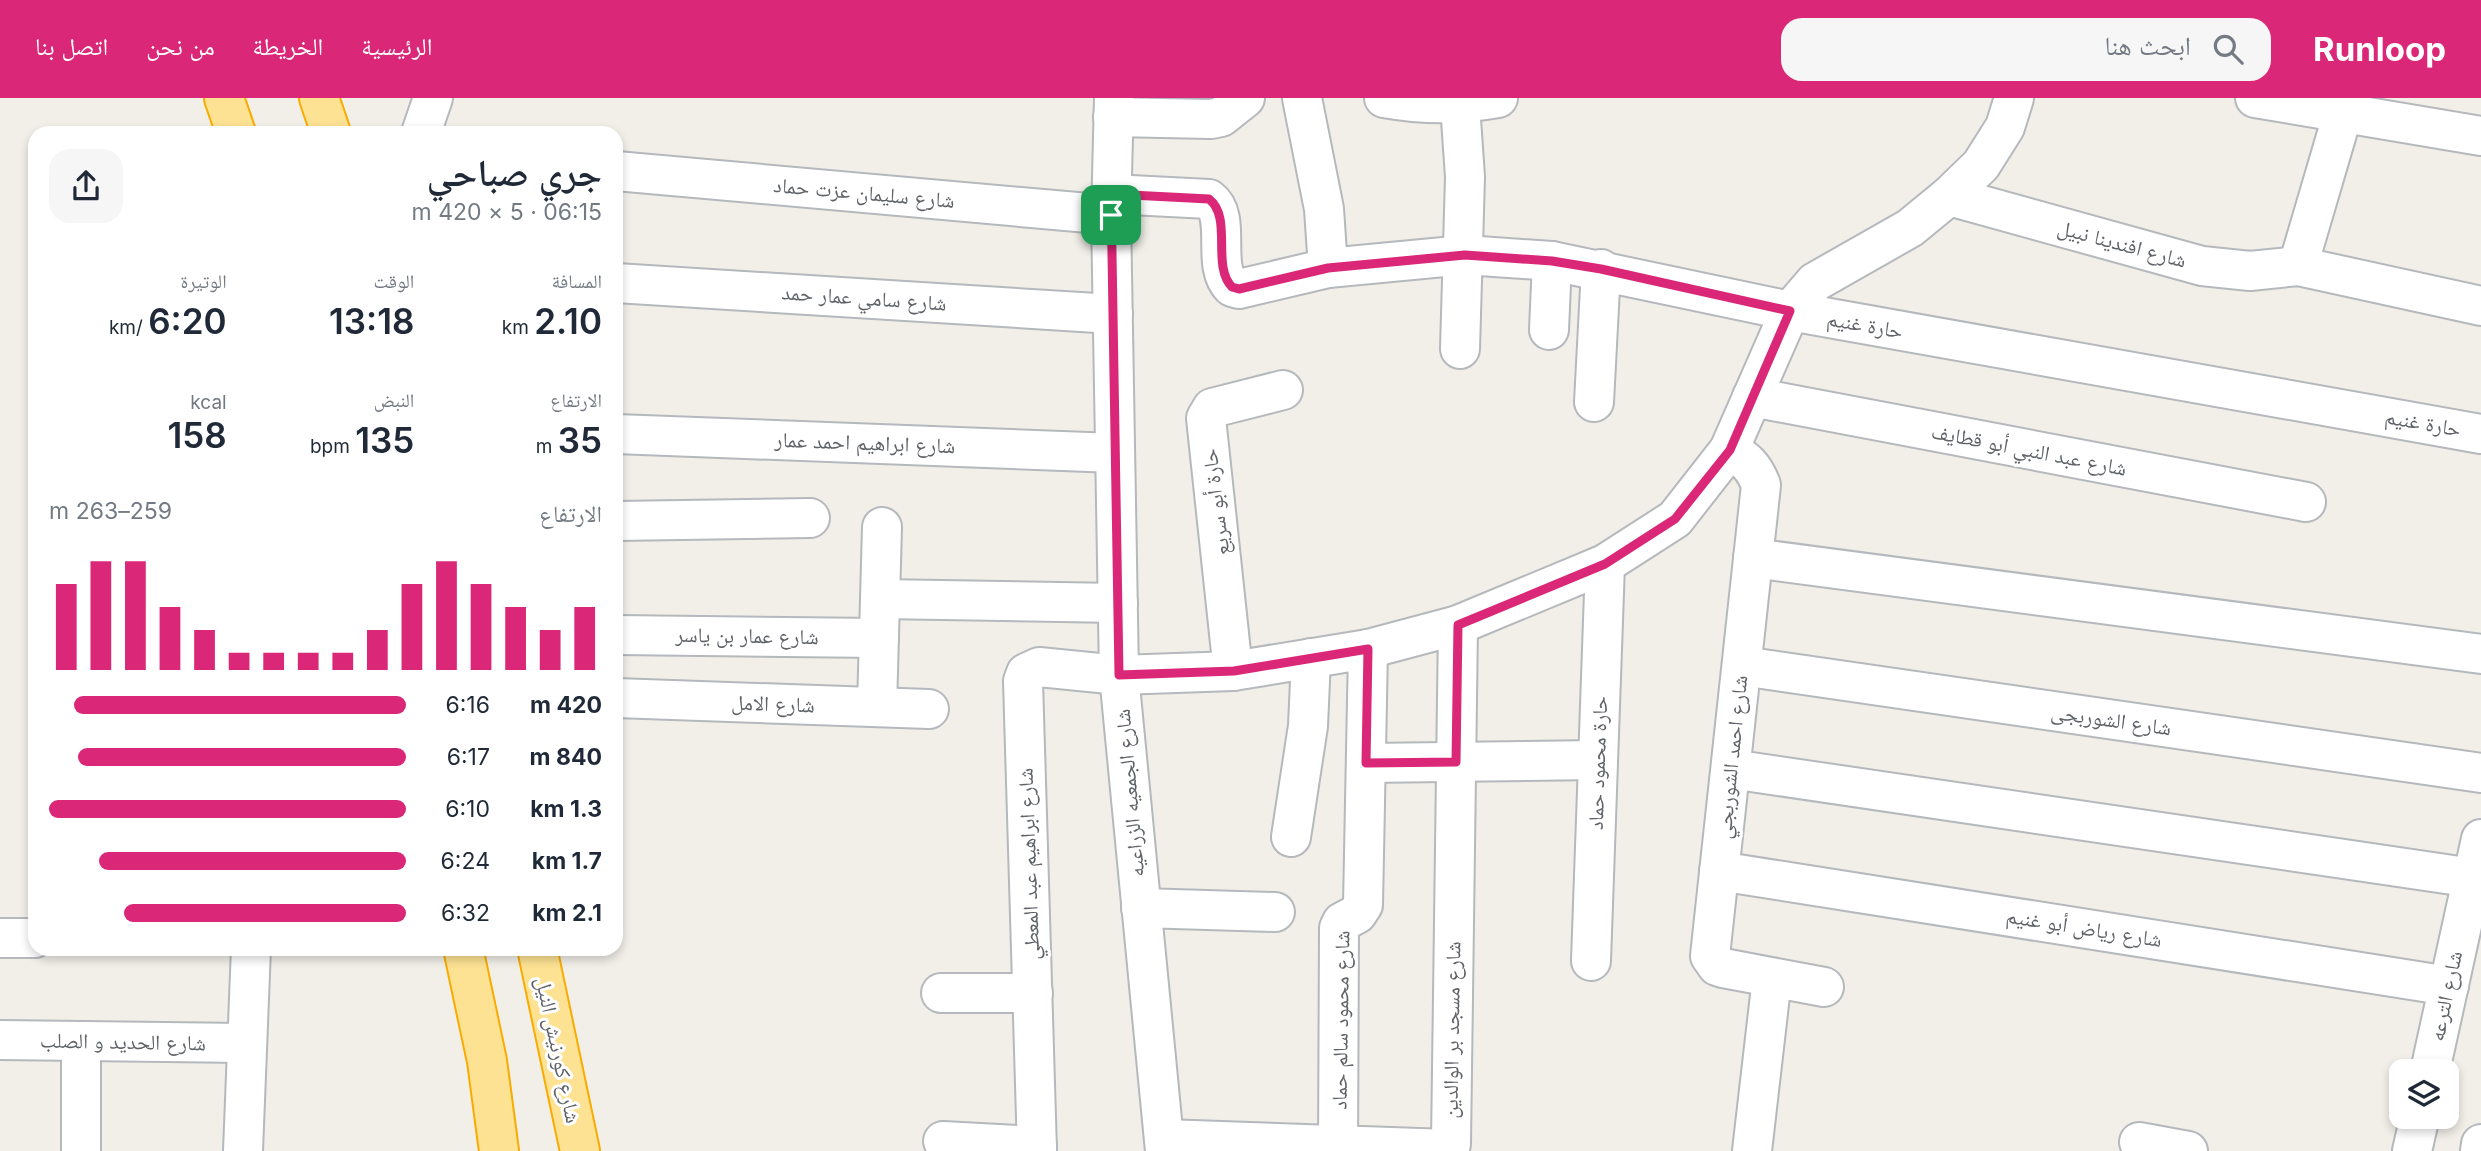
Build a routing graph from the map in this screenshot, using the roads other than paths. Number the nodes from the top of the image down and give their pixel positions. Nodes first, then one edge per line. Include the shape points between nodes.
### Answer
1 (224, 98) edge
2 (319, 98) edge
3 (433, 98) edge
4 (1245, 98) edge
5 (1302, 98) edge
6 (1384, 98) edge
7 (2014, 98) edge
8 (2255, 98) edge
9 (1481, 100) edge
10 (1114, 108) edge
11 (2343, 113) junction
12 (234, 126) edge
13 (329, 126) edge
14 (423, 126) edge
15 (2481, 136) edge
16 (623, 171) edge
17 (1949, 196) junction
18 (1111, 204) junction
19 (1465, 255) junction
20 (1552, 261) junction
21 (2298, 266) junction
22 (1328, 268) junction
23 (1601, 269) junction
24 (623, 283) edge
25 (2481, 306) edge
26 (1790, 311) junction
27 (1113, 314) junction
28 (1549, 330) dead end
29 (1461, 349) dead end
30 (1283, 390) dead end
31 (1752, 397) junction
32 (1594, 402) dead end
33 (623, 434) edge
34 (2481, 434) edge
35 (1730, 450) junction
36 (1115, 453) junction
37 (2306, 502) dead end
38 (810, 518) dead end
39 (623, 521) edge
40 (882, 527) dead end
41 (1753, 558) junction
42 (1605, 564) junction
43 (880, 599) junction
44 (1118, 603) junction
45 (1458, 625) junction
46 (623, 635) edge
47 (879, 638) junction
48 (1368, 649) junction
49 (2481, 654) edge
50 (1311, 658) junction
51 (1742, 666) junction
52 (1234, 671) junction
53 (1119, 675) junction
54 (623, 698) edge
55 (877, 707) junction
56 (929, 709) dead end
57 (1598, 760) junction
58 (1456, 762) junction
59 (1366, 763) junction
60 (1731, 769) junction
61 (2481, 773) edge
62 (1291, 837) dead end
63 (2481, 839) edge
64 (1719, 871) junction
65 (2473, 878) junction
66 (1141, 908) junction
67 (1275, 912) dead end
68 (0, 938) edge
69 (28, 938) edge
70 (251, 956) edge
71 (465, 956) edge
72 (539, 956) edge
73 (1591, 961) dead end
74 (1773, 978) junction
75 (2449, 986) junction
76 (1824, 987) dead end
77 (941, 993) dead end
78 (1032, 993) junction
79 (0, 1040) edge
80 (81, 1042) junction
81 (246, 1043) junction
82 (2433, 1059) edge
83 (2417, 1129) edge
84 (943, 1141) dead end
85 (2139, 1142) dead end
86 (2481, 1144) edge
87 (1164, 1145) edge
88 (1037, 1149) edge
89 (1338, 1149) edge
90 (81, 1151) edge
91 (243, 1151) edge
92 (499, 1151) edge
93 (580, 1151) edge
94 (1752, 1151) edge
95 (2188, 1151) edge
96 (2412, 1151) edge
97 (2480, 1151) edge

1 - 12 highway
2 - 13 highway
3 - 14 street
4 - 10 street via 1221,117 1211,119
5 - 22 street via 1324,209
6 - 9 street via 1420,105
7 - 17 street via 2005,127 1981,165
8 - 11 street
9 - 19 street
10 - 18 street, شارع الجمعيه الزراعيه
11 - 15 street
11 - 21 street
16 - 18 street, شارع سليمان عزت حماد
17 - 21 street, شارع افندينا نبيل via 2202,266 2250,271
17 - 26 street via 1910,228 1815,282
18 - 22 street, حارة غنيم via 1209,199 1217,213 1224,275 1232,287 1246,288
18 - 27 street, شارع الجمعيه الزراعيه
19 - 20 street, حارة غنيم
19 - 22 street, حارة غنيم
19 - 29 street
20 - 23 street, حارة غنيم
20 - 28 street
21 - 25 street, شارع افندينا نبيل
23 - 26 street, حارة غنيم
23 - 32 street
24 - 27 street, شارع سامي عمار حمد
26 - 31 street
26 - 34 street, حارة غنيم
27 - 36 street, شارع الجمعيه الزراعيه
30 - 52 street, حارة أبو سريع via 1212,408 1206,418
31 - 35 street
31 - 37 street, شارع عبد النبي أبو قطايف
33 - 36 street, شارع ابراهيم احمد عمار
35 - 41 street, شارع احمد الشوربجي via 1745,458 1761,485
35 - 42 street via 1675,519
36 - 44 street, شارع الجمعيه الزراعيه
38 - 39 street
40 - 43 street
41 - 49 street
41 - 51 street, شارع احمد الشوربجي
42 - 45 street
42 - 57 street, حارة محمود حماد
43 - 44 street
43 - 47 street
44 - 53 street, شارع الجمعيه الزراعيه
45 - 48 street
45 - 58 street, شارع مسجد بر الوالدين
46 - 47 street, شارع عمار بن ياسر
47 - 55 street
48 - 50 street
48 - 59 street, شارع محمود سالم حماد
50 - 52 street
50 - 62 street via 1308,726
51 - 60 street, شارع احمد الشوربجي
51 - 61 street, شارع الشوربجى
52 - 53 street
53 - 66 street, شارع الجمعيه الزراعيه
53 - 78 street, شارع ابراهيم عبد المعطي via 1039,667 1024,677
54 - 55 street, شارع الامل
55 - 56 street, شارع الامل
57 - 58 street
57 - 73 street, حارة محمود حماد
58 - 59 street
58 - 89 street, شارع مسجد بر الوالدين via 1451,1144 1444,1151
59 - 89 street, شارع محمود سالم حماد via 1363,905 1339,928
60 - 64 street, شارع احمد الشوربجي
60 - 65 street
63 - 65 street, شارع الترعه
64 - 74 street, شارع احمد الشوربجي via 1712,962
64 - 75 street, شارع رياض أبو غنيم
65 - 75 street, شارع الترعه
66 - 67 street
66 - 87 street, شارع الجمعيه الزراعيه
68 - 69 street
70 - 81 street
71 - 92 highway via 487,1061
72 - 93 highway, شارع كورنيش النيل
74 - 76 street, شارع احمد الشوربجي
74 - 94 street
75 - 82 street, شارع الترعه
77 - 78 street
78 - 88 street, شارع ابراهيم عبد المعطي
79 - 80 street, شارع الحديد و الصلب
80 - 81 street, شارع الحديد و الصلب
80 - 90 street
81 - 91 street
83 - 96 street
84 - 88 street
85 - 95 street
86 - 97 street
87 - 89 street, شارع مسجد بر الوالدين

